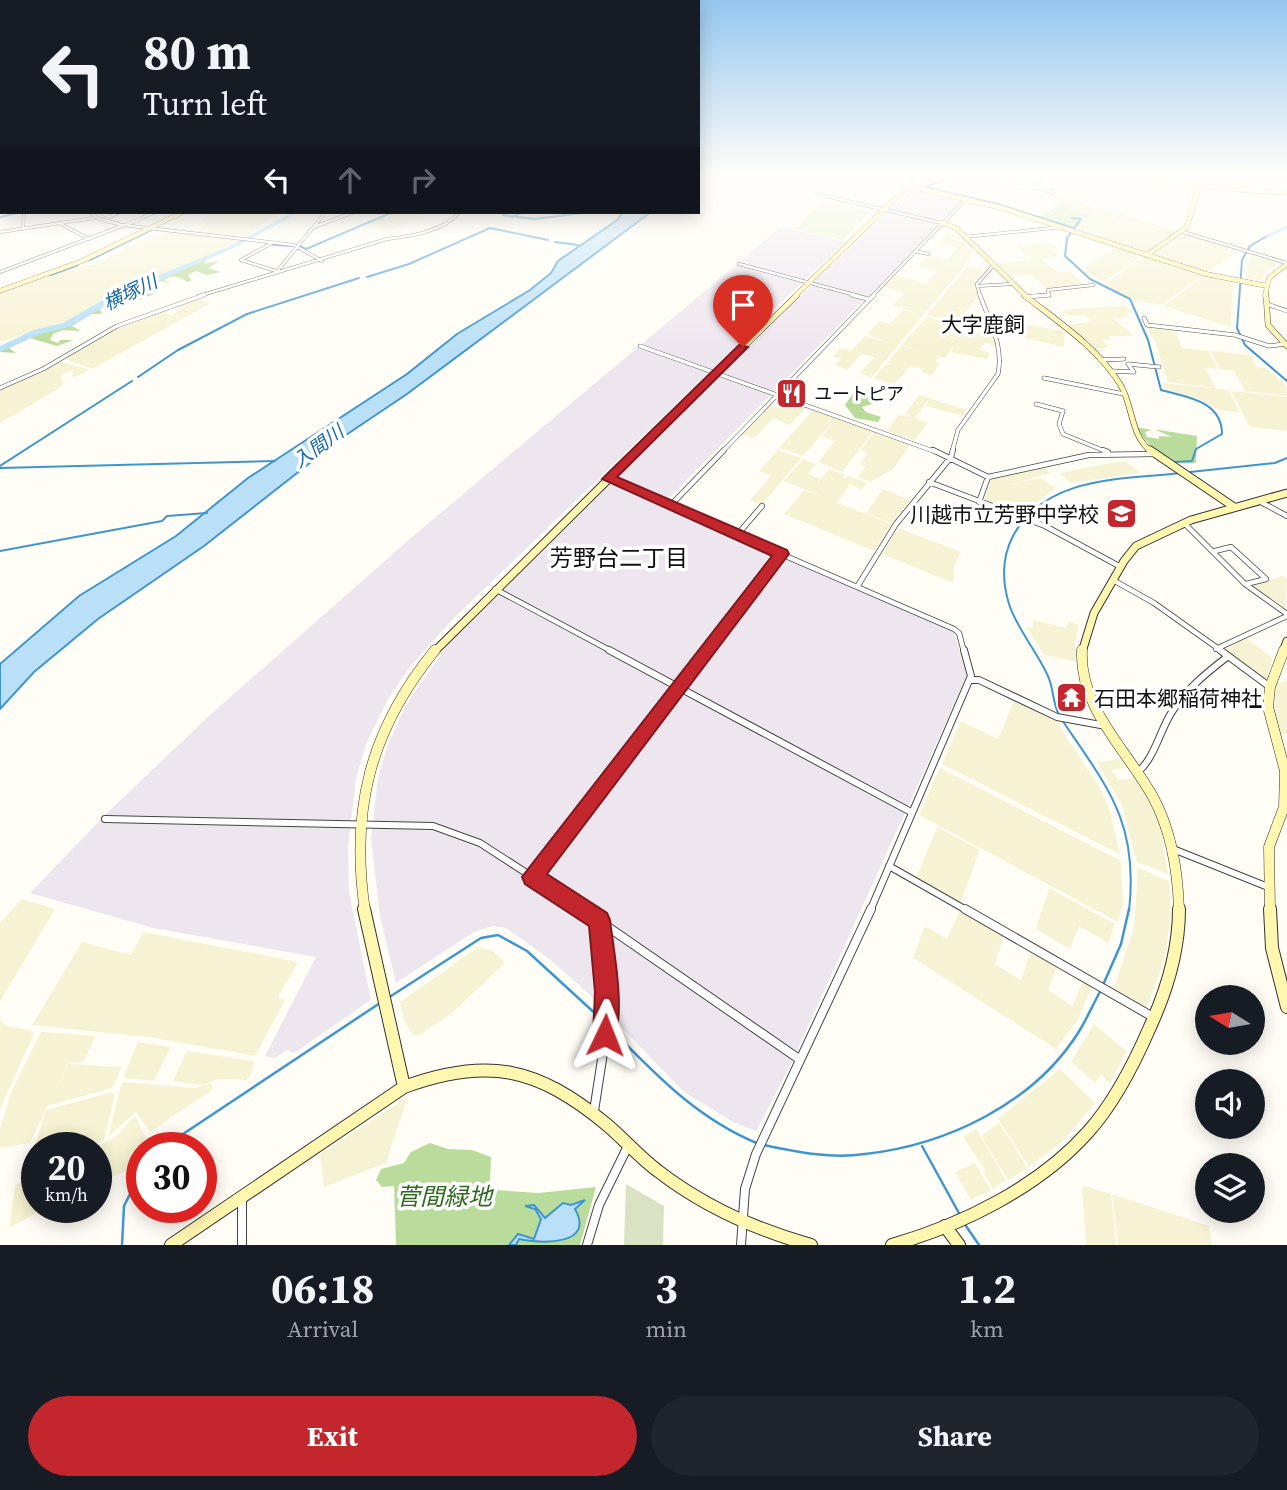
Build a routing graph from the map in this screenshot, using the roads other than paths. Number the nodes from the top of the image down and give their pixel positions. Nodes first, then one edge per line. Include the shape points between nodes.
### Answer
1 (80, 234) edge
2 (102, 234) edge
3 (137, 234) edge
4 (207, 234) edge
5 (308, 234) edge
6 (421, 234) edge
7 (858, 234) edge
8 (931, 234) edge
9 (961, 234) edge
10 (992, 234) edge
11 (1084, 234) edge
12 (1179, 234) edge
13 (1189, 234) edge
14 (964, 237) junction
15 (89, 239) junction
16 (273, 243) junction
17 (298, 246) junction
18 (915, 251) junction
19 (928, 254) dead end
20 (1147, 255) junction
21 (322, 261) junction
22 (1287, 263) edge
23 (739, 264) dead end
24 (992, 267) junction
25 (0, 271) edge
26 (277, 272) junction
27 (808, 283) junction
28 (1011, 284) junction
29 (1093, 285) dead end
30 (977, 286) junction
31 (1267, 286) junction
32 (0, 291) edge
33 (1025, 297) junction
34 (868, 299) junction
35 (1267, 304) junction
36 (1287, 311) edge
37 (1144, 318) dead end
38 (1243, 336) joint
39 (1286, 345) edge
40 (640, 346) dead end
41 (1124, 359) dead end
42 (1100, 360) junction
43 (1159, 367) dead end
44 (1111, 372) junction
45 (716, 373) junction
46 (1044, 378) dead end
47 (0, 387) edge
48 (777, 393) junction
49 (1124, 394) junction
50 (1036, 404) dead end
51 (1111, 453) junction
52 (1154, 454) junction
53 (949, 458) junction
54 (988, 478) junction
55 (608, 479) junction
56 (929, 482) junction
57 (1287, 493) edge
58 (1256, 500) junction
59 (979, 502) junction
60 (670, 506) junction
61 (762, 506) dead end
62 (1234, 507) junction
63 (1287, 516) edge
64 (1185, 524) junction
65 (737, 535) junction
66 (1214, 551) junction
67 (782, 554) junction
68 (1119, 566) junction
69 (1113, 580) junction
70 (1245, 584) junction
71 (857, 587) junction
72 (495, 589) junction
73 (1287, 615) edge
74 (1287, 641) edge
75 (1216, 649) junction
76 (1227, 657) junction
77 (971, 680) junction
78 (678, 687) junction
79 (1270, 687) junction
80 (1106, 726) junction
81 (1138, 772) junction
82 (1286, 773) edge
83 (911, 812) junction
84 (105, 820) dead end
85 (360, 825) junction
86 (1172, 849) junction
87 (889, 866) junction
88 (533, 877) junction
89 (1268, 887) junction
90 (599, 920) junction
91 (1287, 1007) edge
92 (1153, 1017) junction
93 (799, 1059) junction
94 (404, 1087) junction
95 (593, 1115) junction
96 (628, 1146) junction
97 (242, 1196) junction
98 (741, 1217) junction
99 (945, 1226) junction
100 (171, 1245) edge
101 (242, 1245) edge
102 (587, 1245) edge
103 (741, 1245) edge
104 (811, 1245) edge
105 (891, 1245) edge
106 (959, 1245) edge

1 - 15 street
2 - 15 street
3 - 32 street via 82,261
4 - 16 street
5 - 17 street
6 - 21 street via 387,239
7 - 27 street
8 - 18 street
9 - 14 street
10 - 14 street
11 - 20 street
12 - 20 street
13 - 22 street
14 - 24 street
15 - 25 street
16 - 17 street
16 - 26 street via 241,260
17 - 21 street
17 - 26 street
18 - 19 street
18 - 34 street
20 - 31 street via 1202,273
21 - 26 street
22 - 31 street via 1273,273
23 - 27 street
24 - 28 street
24 - 30 street
26 - 47 street via 117,326 44,369
27 - 34 street
27 - 45 street
28 - 30 street
28 - 33 street
29 - 33 street
30 - 53 street via 1001,366 958,430
31 - 35 street
33 - 42 street via 1071,331
34 - 48 street
35 - 36 street
35 - 39 street via 1268,331
37 - 38 street via 1147,325
38 - 39 street via 1269,346
40 - 45 street
41 - 42 street
42 - 44 street
43 - 44 street via 1128,364 1134,372
44 - 49 street
45 - 48 street
45 - 55 street
46 - 49 street
48 - 53 street
48 - 60 street
49 - 52 street via 1138,435
50 - 51 street via 1063,411 1059,424 1063,434
51 - 52 street
51 - 54 street
52 - 62 street
53 - 54 street
53 - 56 street
54 - 59 street
55 - 60 street
55 - 72 street
56 - 59 street
56 - 71 street
57 - 58 street
58 - 62 street
58 - 63 street
59 - 68 street via 1045,526
60 - 65 street
61 - 65 street
62 - 64 street
64 - 66 street
64 - 68 street via 1143,541
65 - 67 street
66 - 70 street
66 - 70 street via 1231,547 1266,579
67 - 71 street
67 - 78 street
68 - 69 street
69 - 75 street via 1175,615
69 - 80 street via 1085,627 1081,647 1089,692
70 - 73 street
71 - 77 street via 959,633
72 - 78 street
72 - 85 street via 434,650 397,701 368,775
73 - 75 street
74 - 79 street
75 - 76 street
76 - 79 street
76 - 81 street via 1192,683 1172,706 1146,765
77 - 80 street via 1054,716
77 - 83 street
78 - 83 street
78 - 88 street
79 - 82 street via 1271,727
80 - 81 street
81 - 86 street via 1162,812
82 - 89 street via 1284,807 1269,847
83 - 87 street
84 - 85 street
85 - 88 street via 449,829
85 - 94 street via 363,893
86 - 89 street
86 - 92 street via 1177,943
87 - 92 street
87 - 93 street
88 - 90 street
89 - 91 street via 1273,958
90 - 93 street
90 - 95 street via 605,1035 601,1088
92 - 99 street via 1130,1067 1087,1132 1032,1179
93 - 98 street via 750,1171
94 - 95 street via 453,1070 482,1067 549,1085
94 - 97 street
95 - 96 street
96 - 98 street via 666,1178
96 - 102 street via 598,1205
97 - 100 street
97 - 101 street
98 - 103 street
98 - 104 street
99 - 105 street
99 - 106 street

